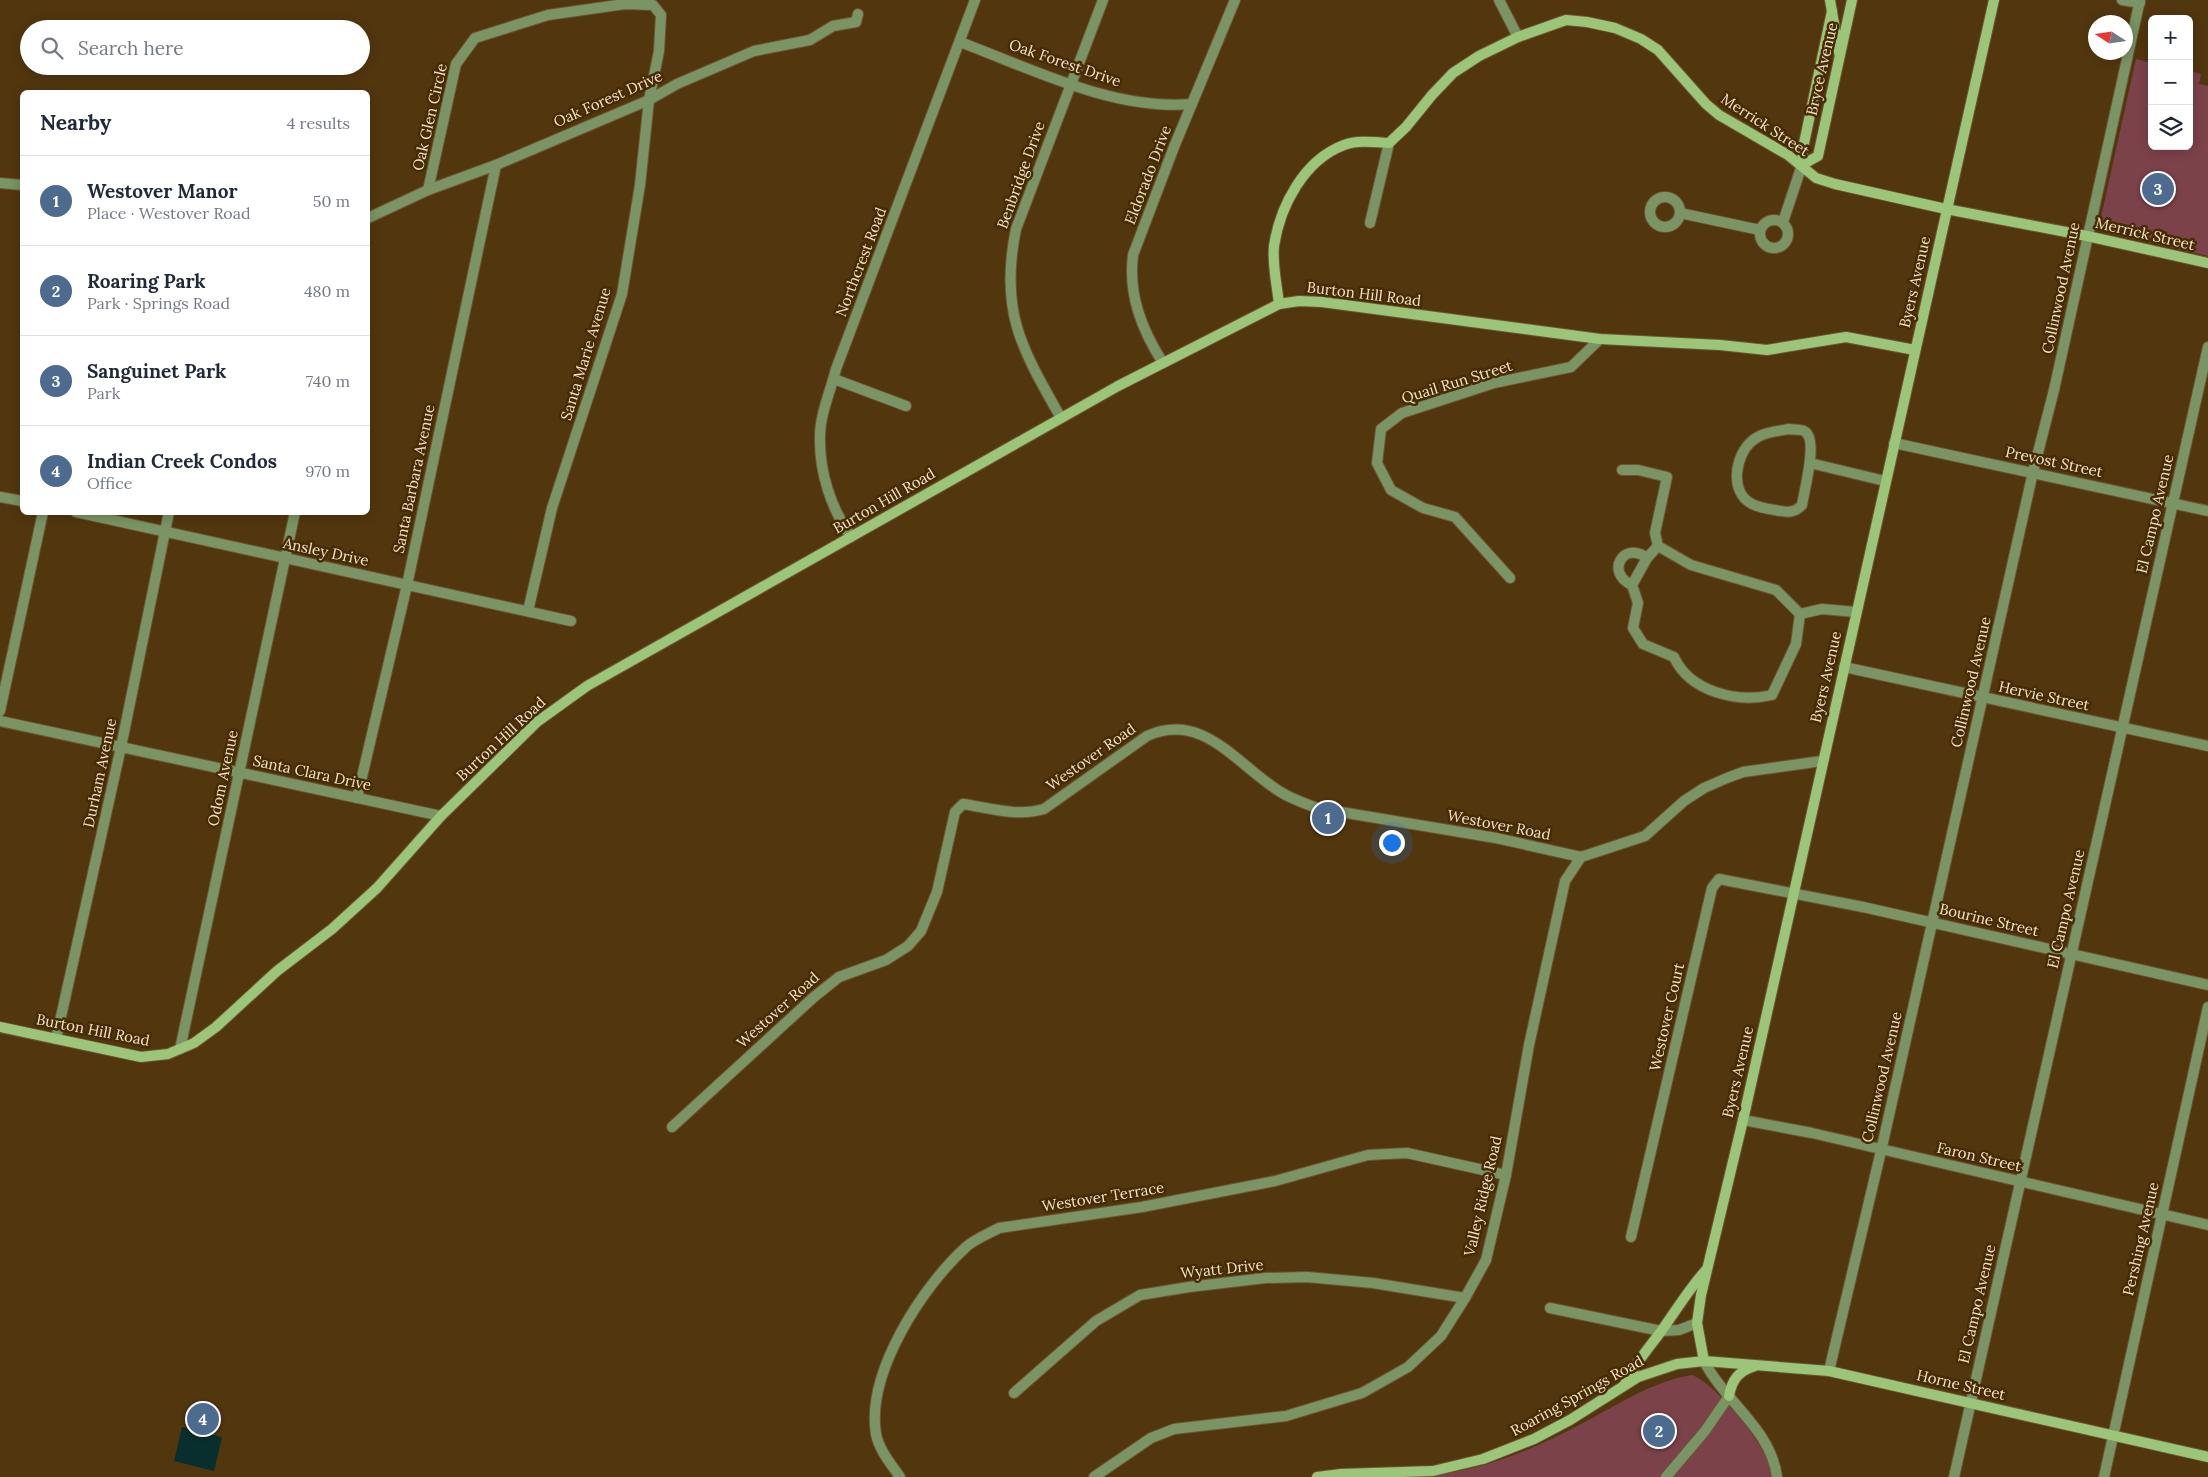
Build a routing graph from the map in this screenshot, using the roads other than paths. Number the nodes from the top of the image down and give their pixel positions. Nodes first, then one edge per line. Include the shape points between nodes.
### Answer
1 (975, 0) edge
2 (1103, 0) edge
3 (1235, 0) edge
4 (1499, 0) edge
5 (1830, 0) edge
6 (1852, 0) edge
7 (1994, 0) edge
8 (2122, 0) edge
9 (2140, 2) edge
10 (1832, 11) junction
11 (858, 14) dead end
12 (1518, 37) junction
13 (960, 42) junction
14 (1839, 58) junction
15 (1071, 83) junction
16 (649, 100) junction
17 (1192, 104) junction
18 (1389, 143) junction
19 (496, 165) junction
20 (1802, 165) junction
21 (0, 183) edge
22 (20, 185) edge
23 (428, 190) junction
24 (1946, 209) junction
25 (1680, 213) dead end
26 (370, 217) edge
27 (1783, 222) junction
28 (1370, 223) dead end
29 (1760, 230) junction
30 (2087, 236) junction
31 (2208, 264) edge
32 (1279, 304) junction
33 (1600, 339) junction
34 (2208, 347) edge
35 (1915, 350) junction
36 (1162, 363) junction
37 (834, 379) junction
38 (906, 406) dead end
39 (1061, 418) junction
40 (1894, 443) junction
41 (1810, 463) junction
42 (1622, 470) dead end
43 (2033, 472) junction
44 (1885, 481) junction
45 (0, 497) edge
46 (20, 501) edge
47 (2173, 503) junction
48 (2208, 511) edge
49 (42, 515) edge
50 (89, 515) edge
51 (168, 515) edge
52 (295, 515) edge
53 (165, 532) junction
54 (851, 537) junction
55 (1658, 546) junction
56 (1647, 558) junction
57 (286, 559) junction
58 (1510, 578) dead end
59 (1632, 584) junction
60 (407, 585) junction
61 (528, 611) junction
62 (1856, 612) junction
63 (1800, 614) junction
64 (571, 621) dead end
65 (1844, 667) junction
66 (1983, 698) junction
67 (0, 711) edge
68 (0, 721) edge
69 (2122, 728) junction
70 (2208, 746) edge
71 (121, 747) junction
72 (1822, 761) junction
73 (240, 773) junction
74 (357, 798) junction
75 (441, 816) junction
76 (1581, 857) junction
77 (1793, 893) junction
78 (1932, 923) junction
79 (2072, 954) junction
80 (2208, 985) edge
81 (2208, 1007) edge
82 (0, 1027) edge
83 (56, 1039) junction
84 (180, 1049) junction
85 (1743, 1120) junction
86 (672, 1127) dead end
87 (1881, 1150) junction
88 (1506, 1175) junction
89 (2021, 1182) junction
90 (2162, 1215) junction
91 (2208, 1225) edge
92 (1631, 1237) dead end
93 (1706, 1270) junction
94 (1465, 1298) junction
95 (1550, 1308) dead end
96 (1697, 1323) junction
97 (1661, 1331) junction
98 (1704, 1361) junction
99 (1758, 1365) junction
100 (1829, 1371) junction
101 (1625, 1384) junction
102 (1014, 1393) dead end
103 (1729, 1396) junction
104 (1970, 1403) junction
105 (2113, 1436) junction
106 (2208, 1458) edge
107 (900, 1477) edge
108 (1094, 1477) edge
109 (1316, 1477) edge
110 (1666, 1477) edge
111 (1778, 1477) edge
112 (1954, 1477) edge
113 (2104, 1477) edge

1 - 13 street, Northcrest Road
2 - 15 street, Benbridge Drive
3 - 17 street, Eldorado Drive
4 - 12 street
5 - 10 street
6 - 14 street, Bryce Avenue
7 - 24 street, Byers Avenue
8 - 9 street
9 - 30 street, Collinwood Avenue
10 - 14 street
10 - 20 street, Bryce Avenue
11 - 16 street, Oak Forest Drive via 856,22 833,26 810,40 754,51 677,84
12 - 18 street, Merrick Street via 1453,73
12 - 20 street, Merrick Street via 1566,20 1615,28 1640,39 1658,50 1719,115
13 - 15 street, Oak Forest Drive
13 - 37 street, Northcrest Road
14 - 20 street, Bryce Avenue via 1818,156
15 - 17 street, Oak Forest Drive via 1138,103 1158,106
15 - 39 street, Benbridge Drive via 1016,229 1011,291 1018,334 1026,356
16 - 19 street, Oak Forest Drive
16 - 23 street, Oak Glen Circle via 659,51 661,15 653,5 625,4 548,15 475,38 456,64
16 - 61 street, Santa Marie Avenue via 640,185 622,294 552,508
17 - 36 street, Eldorado Drive via 1133,256 1131,270 1138,315
18 - 28 street
18 - 32 street via 1363,141 1332,151 1308,171 1294,190 1282,215 1274,246
19 - 23 street, Oak Forest Drive
19 - 60 street, Santa Barbara Avenue
20 - 24 street, Merrick Street via 1816,178 1835,184
20 - 27 street, Bryce Avenue
21 - 22 street
23 - 26 street, Oak Forest Drive
24 - 30 street, Merrick Street
24 - 35 street, Byers Avenue
25 - 29 street
27 - 29 street via 1774,219 1765,222
27 - 29 street via 1789,231 1787,242 1778,249 1768,248 1760,240
30 - 31 street, Merrick Street
30 - 43 street, Collinwood Avenue
32 - 33 street, Burton Hill Road via 1322,302
32 - 36 street, Burton Hill Road
33 - 35 street, Burton Hill Road via 1767,350 1846,337
33 - 58 street, Quail Run Street via 1571,368 1494,383 1402,413 1381,429 1377,463 1391,490 1423,508 1455,517
34 - 47 street, El Campo Avenue
35 - 40 street, Byers Avenue
36 - 39 street, Burton Hill Road
37 - 38 street
37 - 54 street, Northcrest Road via 820,435 822,460 834,508
39 - 54 street, Burton Hill Road
40 - 43 street, Prevost Street
40 - 44 street, Byers Avenue
41 - 41 street via 1802,505 1797,511 1788,513 1753,505 1738,489 1739,460 1751,441 1763,434 1788,429 1804,430 1811,444
41 - 44 street
42 - 55 street via 1667,477 1655,533
43 - 47 street, Prevost Street
43 - 66 street, Collinwood Avenue
44 - 62 street, Byers Avenue
45 - 46 street
47 - 48 street, Prevost Street
47 - 69 street, El Campo Avenue
49 - 67 street
50 - 53 street, Ansley Drive
51 - 53 street, Durham Avenue
52 - 57 street, Odom Avenue
53 - 57 street, Ansley Drive
53 - 71 street, Durham Avenue
54 - 75 street, Burton Hill Road via 580,690 538,722
55 - 56 street
55 - 63 street via 1692,565 1776,590
56 - 59 street
56 - 59 street via 1633,552 1620,560 1620,576
57 - 60 street, Ansley Drive
57 - 73 street, Odom Avenue
59 - 63 street via 1638,603 1633,628 1643,644 1674,657 1692,680 1739,697 1756,699 1772,696 1796,644
60 - 61 street, Ansley Drive
60 - 74 street, Santa Barbara Avenue
61 - 64 street, Ansley Drive
62 - 63 street via 1822,609
62 - 65 street, Byers Avenue
65 - 66 street, Hervie Street
65 - 72 street, Byers Avenue
66 - 69 street, Hervie Street
66 - 78 street, Collinwood Avenue
68 - 71 street, Santa Clara Drive
69 - 70 street, Hervie Street
69 - 79 street, El Campo Avenue
71 - 73 street, Santa Clara Drive
71 - 83 street, Durham Avenue
72 - 76 street via 1743,772 1727,778 1684,801 1645,836
72 - 77 street, Byers Avenue
73 - 74 street, Santa Clara Drive
73 - 84 street, Odom Avenue
74 - 75 street, Santa Clara Drive
75 - 84 street, Burton Hill Road via 382,883 332,929 277,971 216,1026
76 - 86 street, Westover Road via 1496,838 1317,808 1298,802 1278,790 1200,733 1162,729 1147,736 1044,809 1030,813 1012,812 963,804 956,812 933,905 921,931 908,946 886,960 839,978 808,1002
76 - 88 street, Valley Ridge Road via 1565,881 1529,1044
77 - 78 street, Bourine Street
77 - 85 street, Byers Avenue
77 - 92 street, Westover Court via 1724,879 1719,879 1712,888
78 - 79 street, Bourine Street
78 - 87 street, Collinwood Avenue
79 - 80 street, Bourine Street
79 - 89 street, El Campo Avenue
81 - 90 street, Pershing Avenue
82 - 83 street, Burton Hill Road
83 - 84 street, Burton Hill Road via 141,1057
85 - 87 street, Faron Street
85 - 93 street, Byers Avenue
87 - 89 street, Faron Street
87 - 100 street, Collinwood Avenue
88 - 94 street, Valley Ridge Road via 1486,1260
88 - 107 street, Westover Terrace via 1407,1153 1368,1155 1275,1181 1142,1207 999,1228 967,1246 925,1294 890,1354 878,1390 875,1421 881,1449
89 - 90 street, Faron Street
89 - 104 street, El Campo Avenue
90 - 91 street, Faron Street
90 - 105 street, Pershing Avenue
93 - 96 street, Byers Avenue
93 - 97 street via 1688,1290
94 - 102 street, Wyatt Drive via 1307,1278 1255,1279 1140,1295 1096,1321
94 - 108 street, Valley Ridge Road via 1430,1349 1362,1394 1286,1416 1174,1429 1151,1438
95 - 97 street
96 - 97 street via 1679,1330
96 - 98 street, Byers Avenue
97 - 101 street via 1636,1363
98 - 99 street, Horne Street
98 - 101 street, Roaring Springs Road via 1656,1370
98 - 103 street
99 - 100 street, Horne Street
99 - 103 street via 1739,1373
100 - 104 street, Horne Street
101 - 109 street, Roaring Springs Road via 1542,1435 1483,1459 1433,1471
103 - 110 street
103 - 111 street via 1771,1450
104 - 105 street, Horne Street
104 - 112 street, El Campo Avenue
105 - 106 street, Horne Street
105 - 113 street, Pershing Avenue

